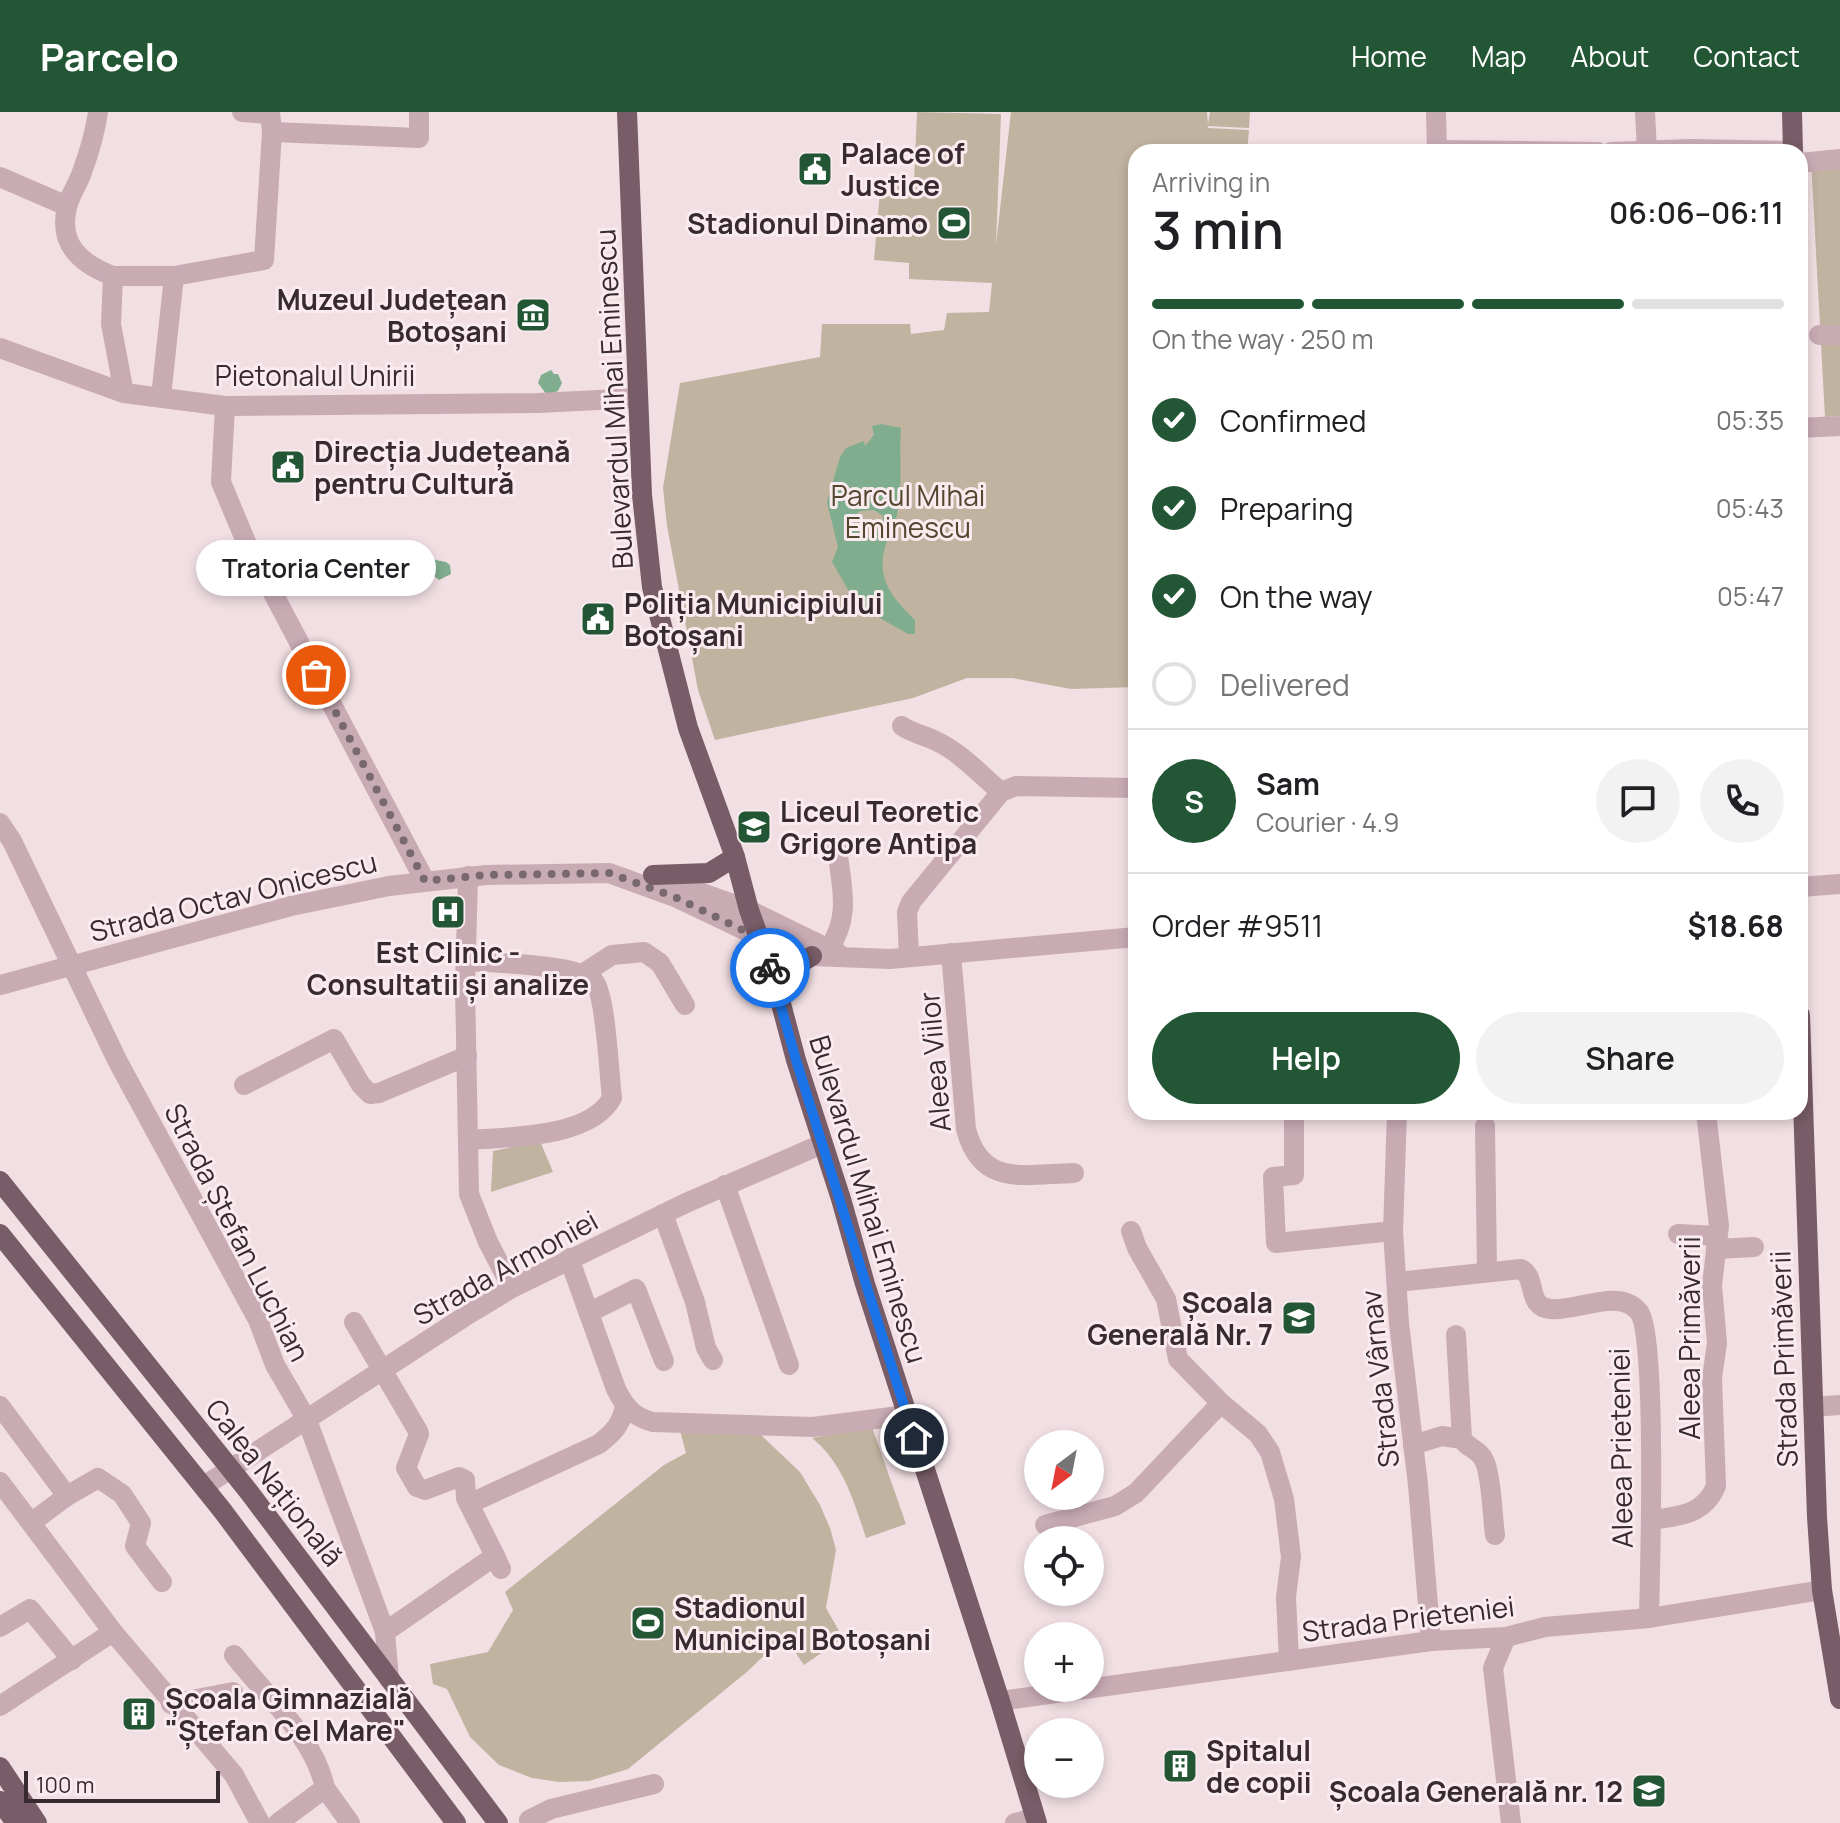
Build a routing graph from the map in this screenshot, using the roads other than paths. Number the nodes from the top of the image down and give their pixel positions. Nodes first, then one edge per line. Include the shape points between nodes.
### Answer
1 (98, 112) edge
2 (242, 112) edge
3 (419, 112) edge
4 (627, 112) edge
5 (1436, 112) edge
6 (1645, 112) edge
7 (1792, 112) edge
8 (271, 119) edge
9 (1437, 144) edge
10 (1647, 144) edge
11 (1793, 144) edge
12 (1840, 159) edge
13 (1808, 162) edge
14 (0, 177) edge
15 (67, 206) junction
16 (113, 276) junction
17 (174, 276) junction
18 (0, 348) edge
19 (124, 393) junction
20 (161, 397) junction
21 (638, 398) junction
22 (225, 406) junction
23 (1840, 426) edge
24 (1808, 428) edge
25 (902, 726) dead end
26 (1128, 788) edge
27 (1001, 792) junction
28 (0, 823) edge
29 (837, 847) dead end
30 (735, 857) junction
31 (609, 873) junction
32 (653, 875) junction
33 (468, 876) junction
34 (425, 881) junction
35 (1840, 884) edge
36 (1808, 886) edge
37 (749, 910) junction
38 (759, 938) junction
39 (1128, 938) edge
40 (820, 953) junction
41 (951, 953) junction
42 (909, 957) junction
43 (467, 961) junction
44 (72, 964) junction
45 (584, 973) junction
46 (0, 985) edge
47 (776, 985) junction
48 (685, 1005) dead end
49 (467, 1056) junction
50 (244, 1085) dead end
51 (1294, 1120) edge
52 (1397, 1120) edge
53 (1707, 1120) edge
54 (1803, 1120) edge
55 (1485, 1126) dead end
56 (468, 1140) junction
57 (822, 1144) junction
58 (1074, 1173) dead end
59 (0, 1181) edge
60 (725, 1185) junction
61 (663, 1214) junction
62 (1131, 1231) dead end
63 (1393, 1231) junction
64 (0, 1234) edge
65 (1678, 1234) dead end
66 (1716, 1243) junction
67 (1754, 1247) dead end
68 (569, 1258) junction
69 (1487, 1272) junction
70 (1397, 1282) junction
71 (512, 1288) junction
72 (590, 1312) junction
73 (354, 1322) dead end
74 (1456, 1335) dead end
75 (713, 1360) dead end
76 (664, 1361) dead end
77 (789, 1365) dead end
78 (382, 1371) junction
79 (1221, 1403) junction
80 (1840, 1405) edge
81 (0, 1406) edge
82 (625, 1406) junction
83 (1813, 1407) junction
84 (907, 1415) junction
85 (307, 1420) junction
86 (1462, 1439) junction
87 (1413, 1445) junction
88 (230, 1468) junction
89 (0, 1482) edge
90 (204, 1486) junction
91 (67, 1496) junction
92 (469, 1504) junction
93 (1651, 1520) junction
94 (32, 1522) junction
95 (1045, 1525) dead end
96 (1495, 1535) dead end
97 (162, 1582) dead end
98 (1822, 1590) junction
99 (1649, 1618) junction
100 (0, 1627) edge
101 (113, 1632) junction
102 (385, 1632) junction
103 (1506, 1637) junction
104 (1431, 1641) junction
105 (234, 1655) dead end
106 (72, 1660) junction
107 (1289, 1661) junction
108 (389, 1679) junction
109 (233, 1692) dead end
110 (1840, 1699) edge
111 (1000, 1701) junction
112 (171, 1704) junction
113 (0, 1706) edge
114 (0, 1767) edge
115 (654, 1784) dead end
116 (325, 1788) junction
117 (0, 1801) edge
118 (529, 1820) dead end
119 (1036, 1821) edge
120 (347, 1822) edge
121 (16, 1823) edge
122 (37, 1823) edge
123 (260, 1823) edge
124 (278, 1823) edge
125 (456, 1823) edge
126 (498, 1823) edge
127 (1015, 1823) edge
128 (1511, 1823) edge

1 - 15 street
2 - 8 street
3 - 8 street via 419,138
4 - 21 main road, Bulevardul Mihai Eminescu
5 - 9 street
6 - 10 street
7 - 11 main road
8 - 17 street via 264,260
12 - 13 street
14 - 15 street
15 - 16 street via 65,230 74,252 90,267
16 - 17 street
16 - 19 street via 111,324
17 - 20 street
18 - 19 street, Pietonalul Unirii
19 - 20 street, Pietonalul Unirii
20 - 22 street, Pietonalul Unirii
21 - 22 street, Pietonalul Unirii
21 - 30 main road, Bulevardul Mihai Eminescu via 652,587 688,728
22 - 34 street via 221,482 246,542
23 - 24 street
25 - 27 street via 951,750
26 - 27 street via 1016,786
27 - 42 street via 911,902
28 - 44 street, Strada Ștefan Luchian
29 - 40 street via 845,911 836,938
30 - 32 main road via 709,873
30 - 37 main road, Bulevardul Mihai Eminescu
31 - 32 street
31 - 33 street, Strada Octav Onicescu
31 - 38 street, Strada Octav Onicescu via 675,897
32 - 37 street
33 - 34 street, Strada Octav Onicescu
33 - 43 street
34 - 44 street, Strada Octav Onicescu via 291,906
35 - 36 street
37 - 38 main road, Bulevardul Mihai Eminescu
37 - 40 street via 789,928
38 - 40 street, Strada Octav Onicescu
38 - 47 main road, Bulevardul Mihai Eminescu
39 - 41 street, Strada Octav Onicescu
40 - 42 street, Strada Octav Onicescu via 873,960
40 - 47 main road via 792,968
41 - 42 street, Strada Octav Onicescu
41 - 58 street, Aleea Viilor via 971,1149 1004,1174
43 - 45 street
43 - 49 street
44 - 46 street, Strada Octav Onicescu
44 - 85 street, Strada Ștefan Luchian via 118,1062
45 - 48 street via 612,955 644,952 660,963
45 - 56 street via 596,983 602,1009 612,1098 606,1110 589,1121 543,1133
47 - 57 main road, Bulevardul Mihai Eminescu
49 - 50 street via 370,1094 334,1039
49 - 56 street
51 - 63 street via 1294,1175 1273,1177 1276,1243
52 - 63 street, Strada Vârnav
53 - 66 street, Aleea Primăverii via 1719,1226
54 - 83 main road, Strada Primăverii
55 - 69 street
56 - 71 street via 469,1194
57 - 60 street, Strada Armoniei
57 - 84 main road, Bulevardul Mihai Eminescu
59 - 88 main road, Calea Națională
60 - 61 street, Strada Armoniei
60 - 77 street
61 - 68 street, Strada Armoniei
61 - 75 street
62 - 79 street via 1166,1299 1178,1359
63 - 70 street, Strada Vârnav
64 - 90 main road, Calea Națională
65 - 66 street
66 - 67 street
66 - 93 street, Aleea Primăverii via 1716,1486 1702,1508
68 - 71 street, Strada Armoniei
68 - 72 street
69 - 70 street, Aleea Prieteniei
69 - 93 street, Aleea Prieteniei via 1526,1271 1536,1302 1550,1309 1608,1301 1628,1303 1641,1312 1647,1348
70 - 87 street, Strada Vârnav
71 - 78 street, Strada Armoniei
72 - 76 street via 636,1289
72 - 82 street
73 - 78 street
74 - 86 street
78 - 85 street, Strada Armoniei
78 - 92 street via 419,1434 406,1468 417,1487 425,1490 459,1477 465,1480
79 - 95 street via 1136,1493 1115,1506
79 - 107 street via 1258,1434 1270,1452 1284,1499 1291,1557 1286,1597
80 - 83 street
81 - 91 street
82 - 84 street via 637,1418 653,1422 813,1427
82 - 92 street via 616,1431 599,1444
83 - 98 main road, Strada Primăverii
84 - 111 main road, Bulevardul Mihai Eminescu
85 - 88 street, Strada Armoniei
85 - 102 street, Strada Ștefan Luchian
86 - 87 street via 1442,1436
86 - 96 street via 1485,1461
87 - 104 street, Strada Vârnav
88 - 90 street, Strada Armoniei
88 - 108 main road, Calea Națională
89 - 94 street
90 - 125 main road, Calea Națională
91 - 94 street
91 - 97 street via 98,1478 122,1494 141,1523 135,1546
92 - 102 street via 498,1563
93 - 99 street, Aleea Prieteniei
94 - 101 street
98 - 99 street, Strada Prieteniei
98 - 110 main road, Strada Primăverii
99 - 103 street, Strada Prieteniei via 1545,1627
100 - 106 street via 30,1609
101 - 106 street
101 - 112 street
102 - 108 street, Strada Ștefan Luchian
103 - 104 street, Strada Prieteniei
103 - 128 street via 1493,1668
104 - 107 street, Strada Prieteniei
105 - 116 street via 301,1736
106 - 113 street
107 - 111 street, Strada Prieteniei
108 - 126 main road, Calea Națională
109 - 112 street
111 - 119 main road, Bulevardul Mihai Eminescu
112 - 123 street via 234,1775
114 - 122 main road
115 - 118 street via 551,1809
116 - 120 street
116 - 124 street
117 - 121 main road
119 - 127 street

